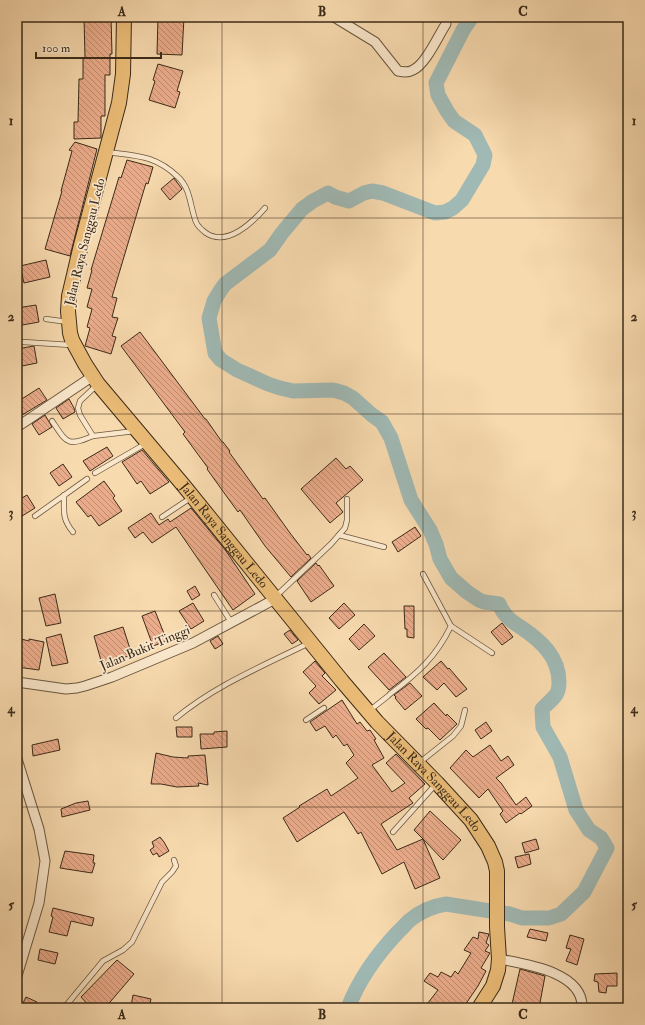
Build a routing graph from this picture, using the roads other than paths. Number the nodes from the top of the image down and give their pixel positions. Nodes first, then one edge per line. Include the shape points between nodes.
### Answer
1 (124, 17) edge
2 (334, 17) edge
3 (446, 24) dead end
4 (107, 152) junction
5 (265, 208) dead end
6 (46, 319) dead end
7 (68, 322) junction
8 (23, 342) dead end
9 (74, 345) junction
10 (96, 380) junction
11 (52, 421) dead end
12 (17, 427) edge
13 (137, 430) junction
14 (93, 436) junction
15 (147, 442) junction
16 (95, 473) dead end
17 (87, 479) dead end
18 (64, 495) junction
19 (192, 497) junction
20 (347, 499) dead end
21 (35, 516) dead end
22 (162, 517) dead end
23 (73, 532) dead end
24 (339, 535) junction
25 (384, 547) dead end
26 (423, 574) dead end
27 (214, 595) dead end
28 (274, 599) junction
29 (231, 622) junction
30 (452, 626) junction
31 (310, 642) junction
32 (492, 653) dead end
33 (17, 682) edge
34 (324, 708) dead end
35 (465, 710) dead end
36 (368, 712) junction
37 (176, 718) dead end
38 (306, 720) dead end
39 (17, 759) edge
40 (418, 764) junction
41 (437, 783) junction
42 (393, 832) dead end
43 (174, 860) dead end
44 (499, 959) junction
45 (17, 976) edge
46 (64, 1008) edge
47 (478, 1008) edge
48 (582, 1008) edge

1 - 4 highway, Jalan Raya Sanggau Ledo via 122,87
2 - 3 street via 375,42 398,71 406,73 414,70 424,60
4 - 5 lane via 149,158 168,168 186,187 196,223 215,238 223,238 234,233
4 - 7 highway, Jalan Raya Sanggau Ledo via 71,288
6 - 7 lane
7 - 9 highway, Jalan Raya Sanggau Ledo
8 - 9 lane
9 - 10 highway, Jalan Raya Sanggau Ledo
10 - 12 street
10 - 13 highway, Jalan Raya Sanggau Ledo
10 - 14 lane via 78,408
11 - 14 lane via 64,439 71,442 76,443
13 - 14 lane
13 - 15 highway, Jalan Raya Sanggau Ledo
15 - 16 lane
15 - 19 highway, Jalan Raya Sanggau Ledo
17 - 18 lane
18 - 21 lane
18 - 23 lane via 64,517
19 - 22 lane
19 - 28 highway, Jalan Raya Sanggau Ledo
20 - 24 lane via 346,528
24 - 25 lane
24 - 28 lane
26 - 30 lane
27 - 29 lane
28 - 29 street, Jalan Bukit Tinggi
28 - 31 highway, Jalan Raya Sanggau Ledo
29 - 33 street, Jalan Bukit Tinggi via 193,643 112,677 81,687 66,688
30 - 32 lane
30 - 36 lane via 435,654 412,678
31 - 36 highway, Jalan Raya Sanggau Ledo via 347,691
31 - 37 lane via 221,687
34 - 38 lane
35 - 40 lane via 461,726 453,736
36 - 40 highway, Jalan Raya Sanggau Ledo
39 - 45 street via 39,829 45,861 39,903
40 - 41 highway, Jalan Raya Sanggau Ledo
41 - 42 lane
41 - 44 highway, Jalan Raya Sanggau Ledo via 471,820 495,862
43 - 46 lane via 176,866 162,882 132,942 103,961
44 - 47 highway, Jalan Raya Sanggau Ledo via 496,980
44 - 48 street via 555,973 572,985 581,996

